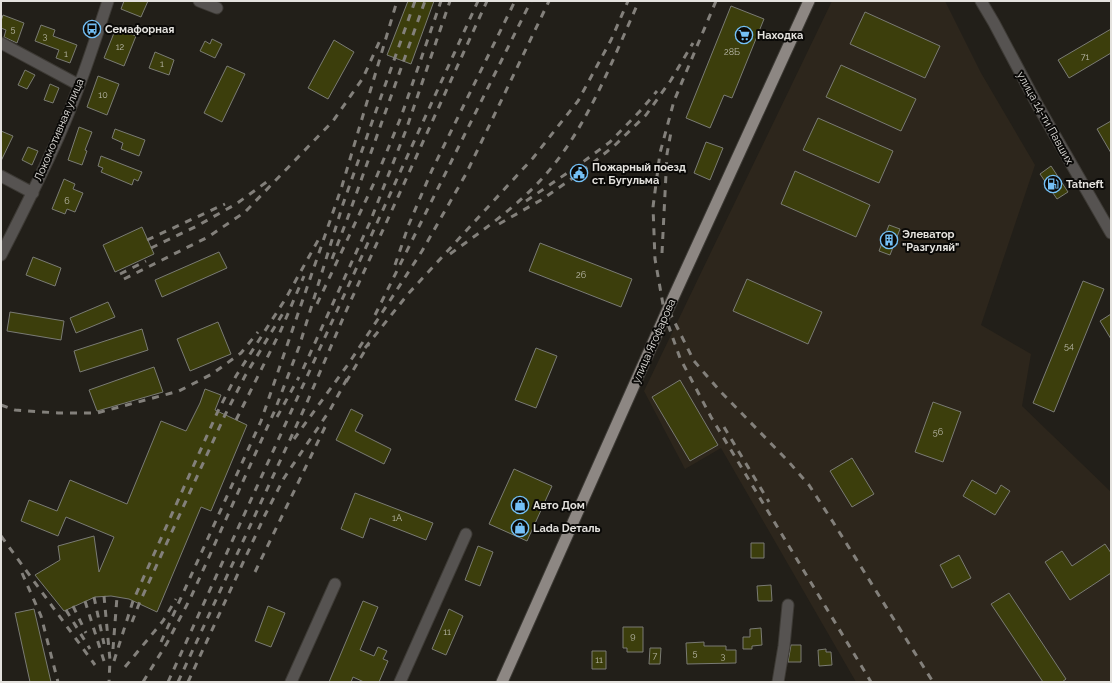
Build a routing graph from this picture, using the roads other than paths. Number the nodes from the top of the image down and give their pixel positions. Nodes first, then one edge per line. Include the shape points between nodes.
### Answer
1 (108, 1) edge
2 (200, 1) edge
3 (809, 1) edge
4 (981, 1) edge
5 (217, 8) dead end
6 (1, 43) edge
7 (79, 85) junction
8 (1, 176) edge
9 (32, 193) junction
10 (1111, 233) edge
11 (1, 255) edge
12 (466, 534) dead end
13 (335, 584) dead end
14 (788, 605) dead end
15 (291, 682) edge
16 (400, 682) edge
17 (502, 682) edge
18 (778, 682) edge

1 - 7 street, Локомотивная улица
2 - 5 street
3 - 17 main road, улица Ягофарова
4 - 10 street, улица 14-ти Павших
6 - 7 street
7 - 9 street, Локомотивная улица via 59,137
8 - 9 street
9 - 11 street, Локомотивная улица
12 - 16 street
13 - 15 street
14 - 18 street

